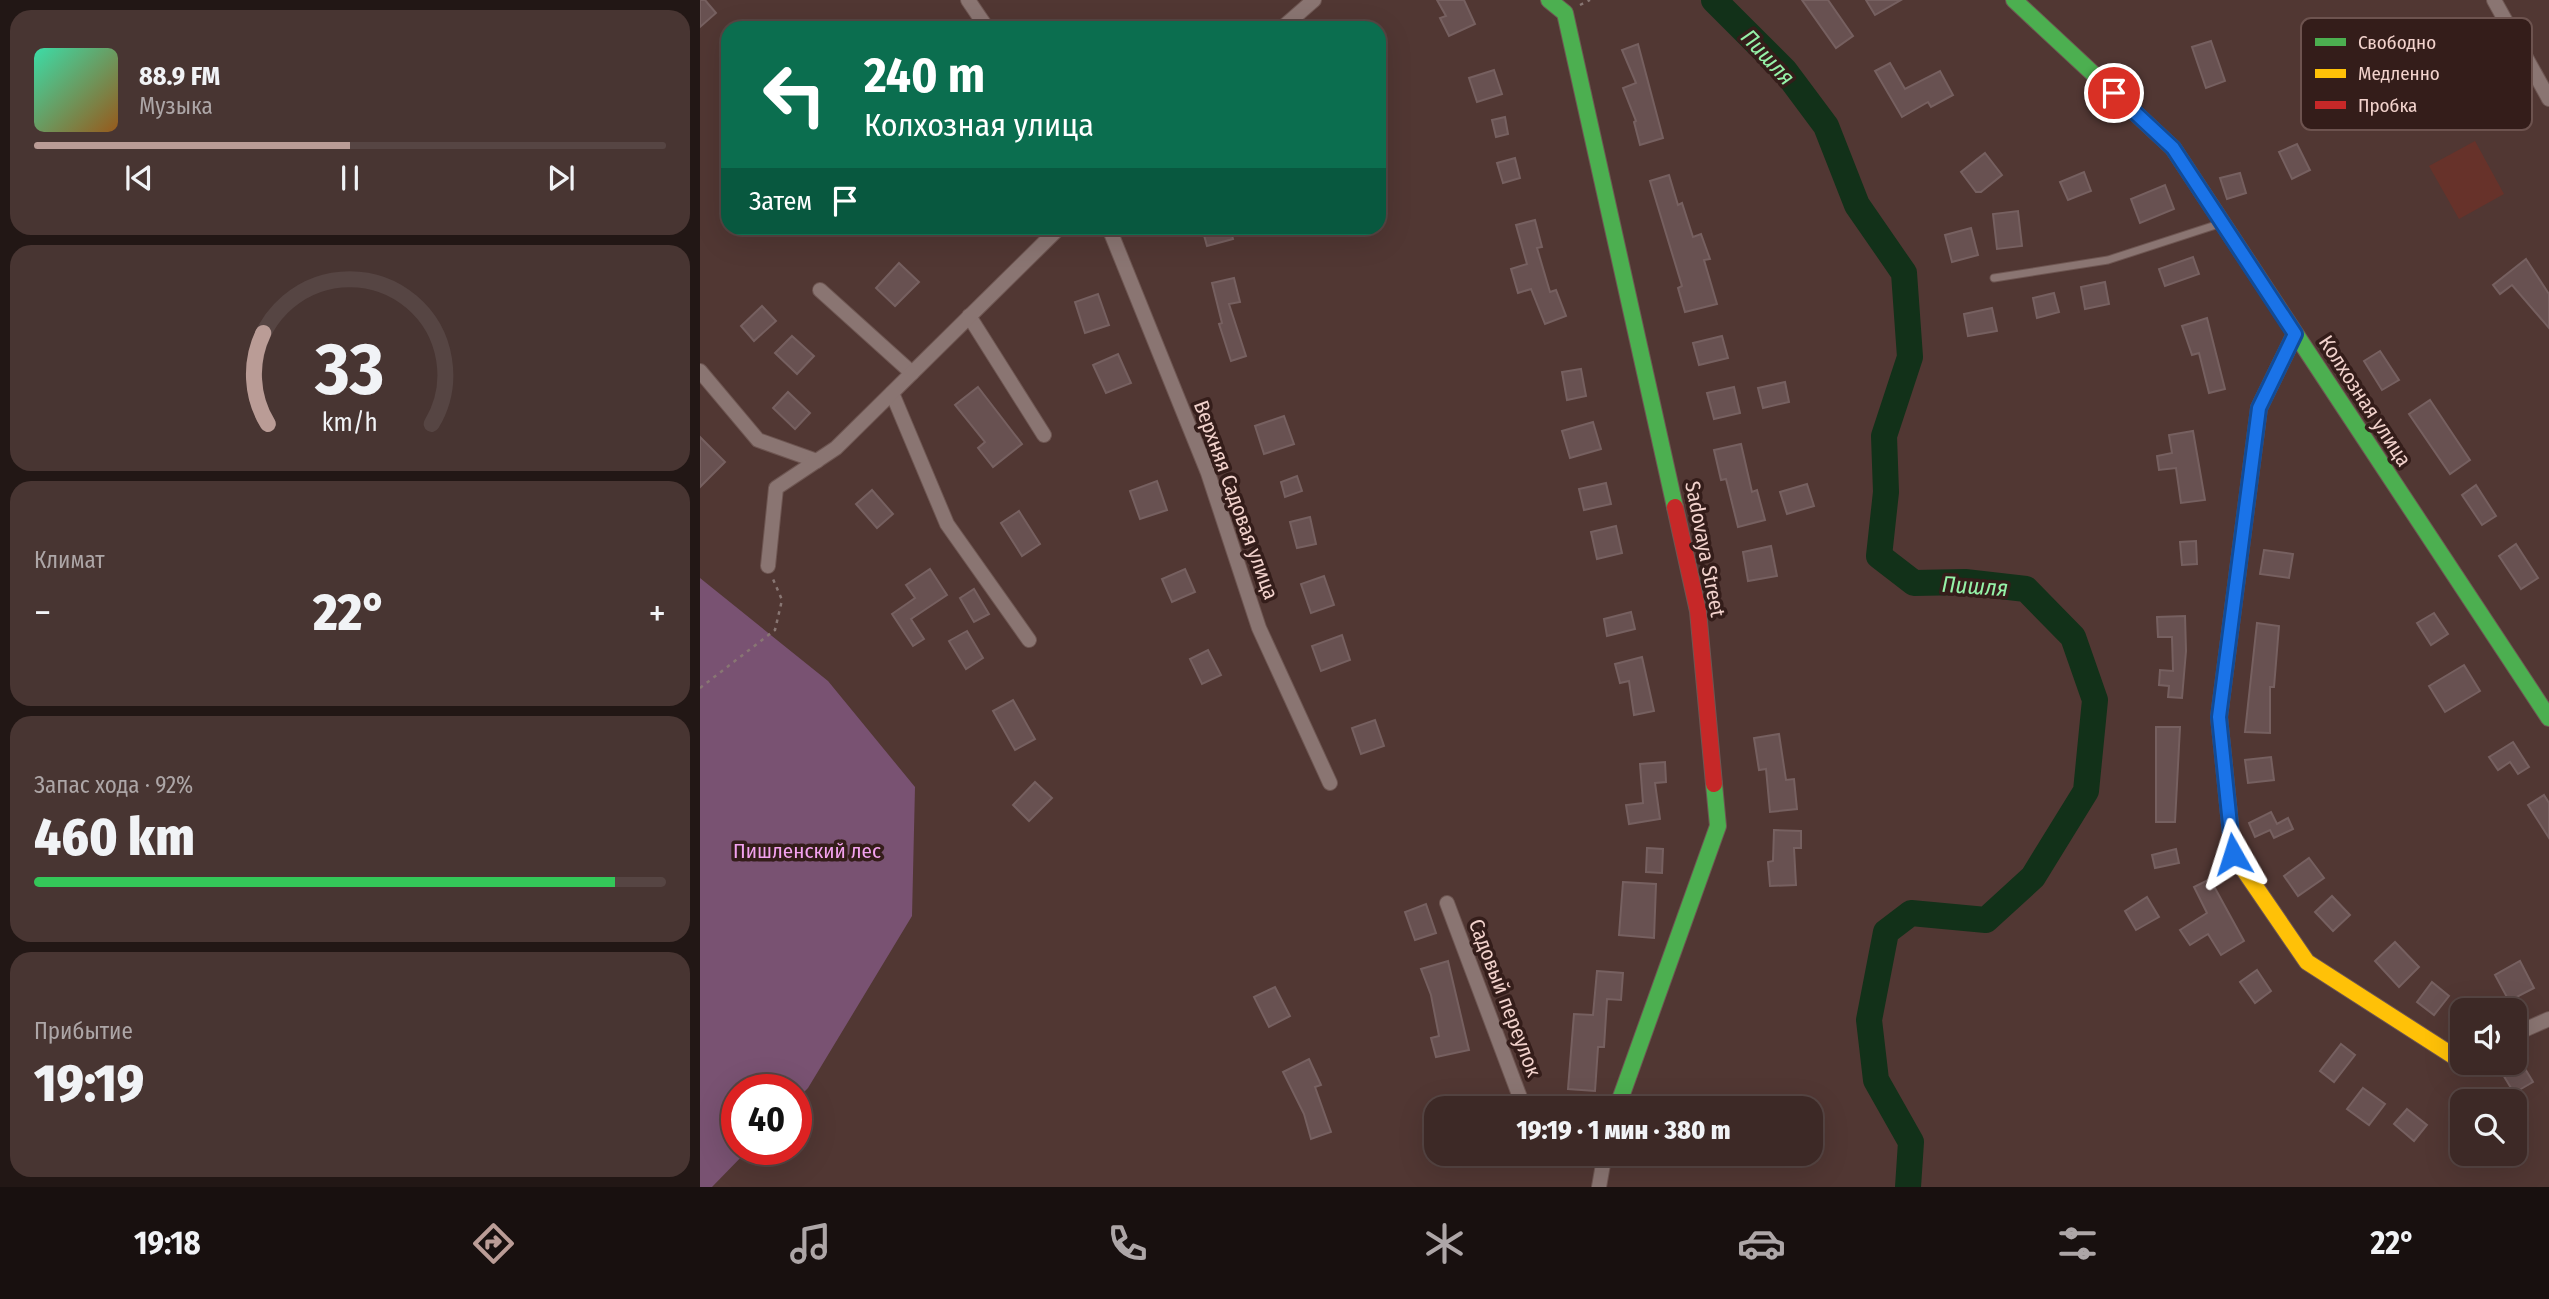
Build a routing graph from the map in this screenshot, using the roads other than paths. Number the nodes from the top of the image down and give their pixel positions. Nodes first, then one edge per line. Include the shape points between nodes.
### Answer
1 (968, 0) edge
2 (1314, 0) edge
3 (1549, 0) edge
4 (2014, 0) edge
5 (2494, 0) edge
6 (2504, 18) edge
7 (982, 21) edge
8 (1290, 21) edge
9 (2532, 68) edge
10 (2549, 99) edge
11 (2223, 223) junction
12 (1052, 235) edge
13 (1112, 235) edge
14 (1994, 278) dead end
15 (820, 290) dead end
16 (969, 316) junction
17 (2295, 334) junction
18 (700, 371) edge
19 (912, 373) junction
20 (892, 393) junction
21 (1044, 435) dead end
22 (817, 461) junction
23 (768, 566) road end
24 (1030, 640) dead end
25 (2549, 718) edge
26 (1330, 783) dead end
27 (1447, 902) dead end
28 (2549, 1019) edge
29 (2527, 1029) edge
30 (2450, 1054) edge
31 (1520, 1096) edge
32 (1621, 1096) edge
33 (1603, 1166) edge
34 (1599, 1187) edge

1 - 7 street
2 - 8 street
3 - 32 street, Sadovaya Street via 1565,13 1698,611 1718,826
4 - 11 street, Колхозная улица via 2173,148
5 - 6 street
9 - 10 street
11 - 14 lane via 2108,260
11 - 17 street, Колхозная улица
12 - 16 street
13 - 26 street, Верхняя Садовая улица via 1209,473 1259,628
15 - 19 street
16 - 19 street
16 - 21 street
17 - 25 street, Колхозная улица
17 - 30 street via 2259,408 2219,717 2233,854 2307,962
18 - 22 street via 758,440
19 - 20 street
20 - 22 street
20 - 24 street via 947,524
22 - 23 street via 776,488
27 - 31 street, Садовый переулок
28 - 29 street
33 - 34 street

